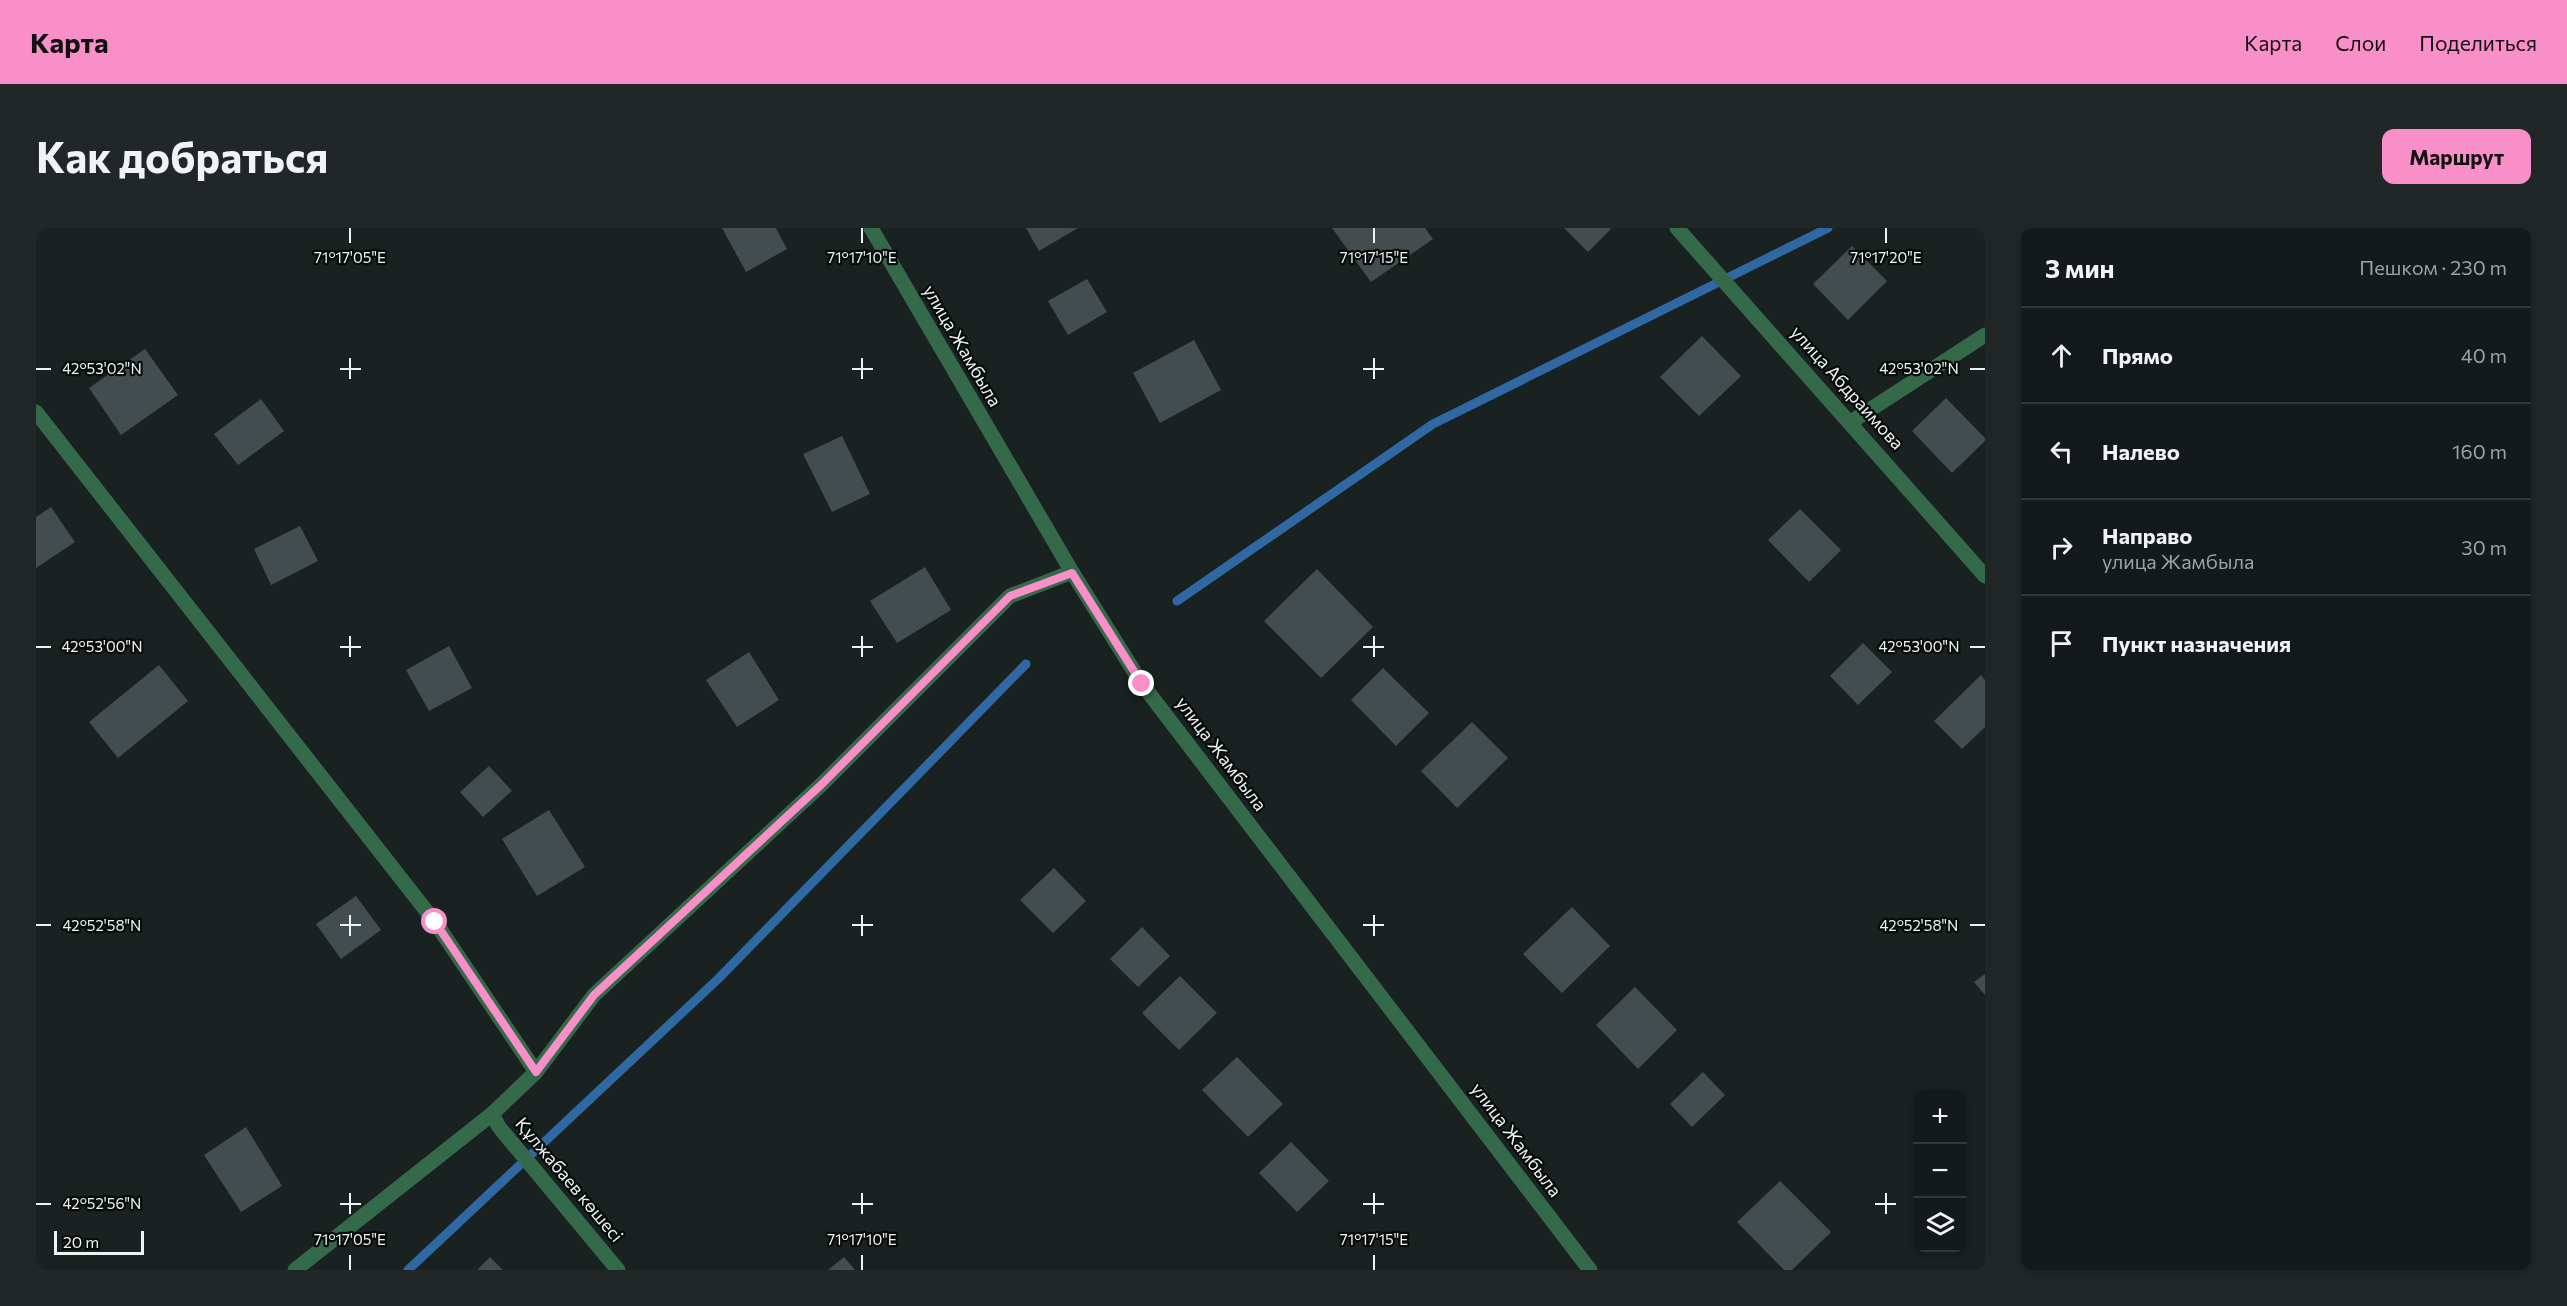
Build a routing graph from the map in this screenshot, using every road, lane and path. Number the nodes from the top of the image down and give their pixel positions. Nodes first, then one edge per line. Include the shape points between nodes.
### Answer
1 (871, 228) edge
2 (1677, 228) edge
3 (1985, 335) edge
4 (36, 412) edge
5 (1851, 422) junction
6 (1072, 573) junction
7 (1985, 576) edge
8 (536, 1072) junction
9 (496, 1120) junction
10 (295, 1270) edge
11 (618, 1270) edge
12 (1590, 1270) edge

1 - 6 street, улица Жамбыла
2 - 5 street, улица Абдраимова
3 - 5 street
4 - 8 street via 435,922
5 - 7 street, улица Абдраимова
6 - 8 street via 1010,596 822,784 594,995
6 - 12 street, улица Жамбыла via 1142,684
8 - 9 street
9 - 10 street
9 - 11 street, Құлжабаев көшесі

